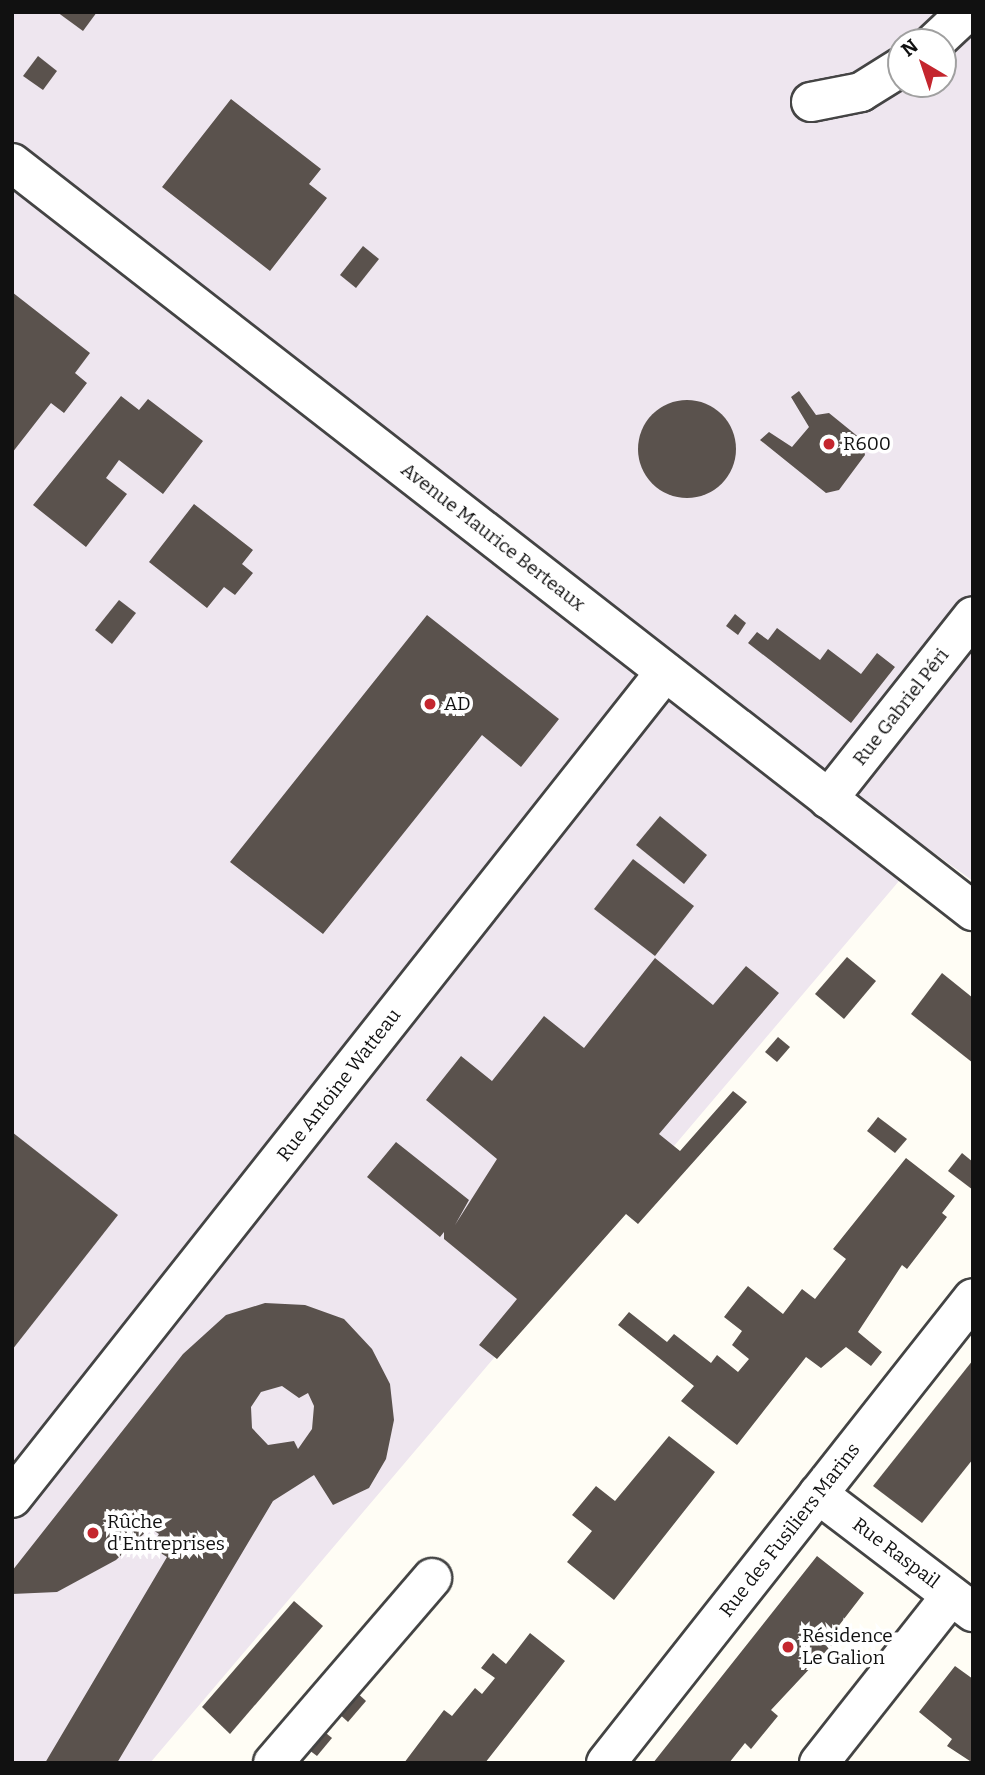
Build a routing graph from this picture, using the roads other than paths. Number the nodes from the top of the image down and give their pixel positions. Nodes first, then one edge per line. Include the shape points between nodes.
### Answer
1 (967, 12) edge
2 (950, 28) edge
3 (887, 76) edge
4 (811, 102) dead end
5 (12, 163) edge
6 (973, 616) edge
7 (666, 671) junction
8 (828, 799) junction
9 (973, 911) edge
10 (973, 1298) edge
11 (818, 1494) junction
12 (12, 1498) edge
13 (432, 1578) dead end
14 (962, 1604) edge
15 (273, 1763) edge
16 (607, 1763) edge
17 (819, 1763) edge

1 - 2 street
3 - 4 street via 861,92
5 - 7 street, Avenue Maurice Berteaux
6 - 8 street, Rue Gabriel Péri
7 - 8 street, Avenue Maurice Berteaux
7 - 12 street, Rue Antoine Watteau
8 - 9 street, Avenue Maurice Berteaux
10 - 11 street, Rue des Fusiliers Marins
11 - 14 street, Rue Raspail
11 - 16 street, Rue des Fusiliers Marins
13 - 15 street
14 - 17 street

